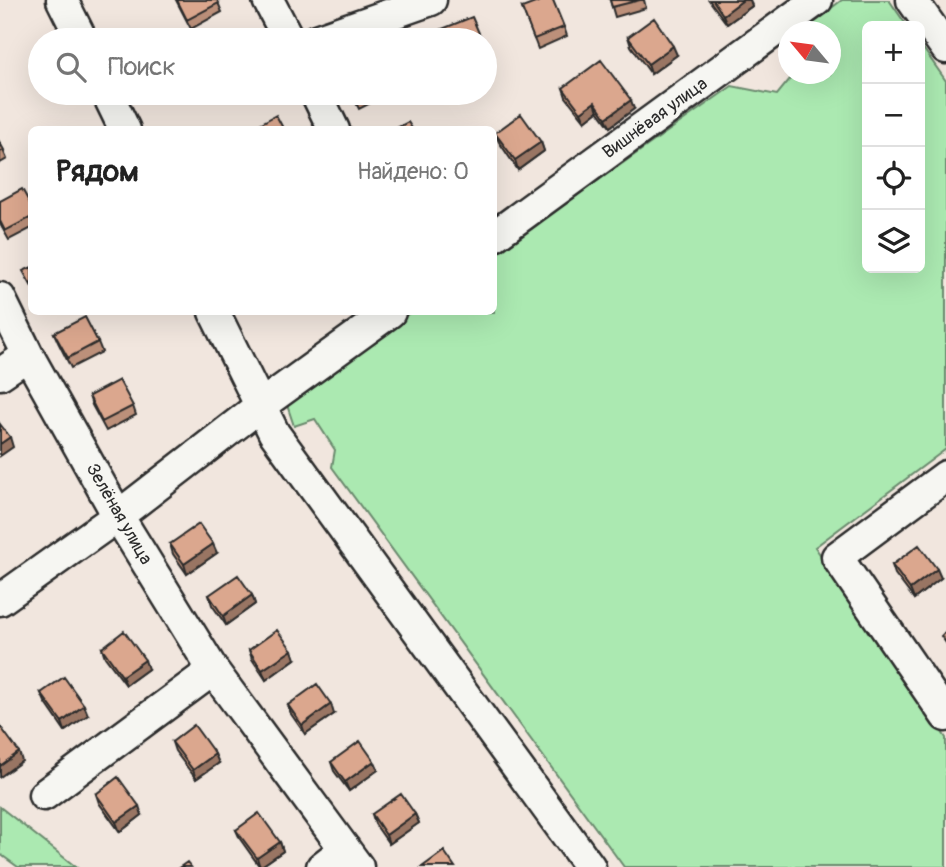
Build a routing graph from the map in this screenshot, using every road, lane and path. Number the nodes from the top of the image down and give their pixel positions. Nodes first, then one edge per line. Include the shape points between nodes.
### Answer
1 (62, 0) edge
2 (268, 0) edge
3 (431, 0) edge
4 (817, 0) edge
5 (912, 0) edge
6 (76, 28) edge
7 (283, 28) edge
8 (351, 28) edge
9 (946, 48) edge
10 (113, 105) edge
11 (322, 105) edge
12 (123, 126) edge
13 (332, 126) edge
14 (497, 234) edge
15 (0, 298) edge
16 (215, 315) edge
17 (386, 315) edge
18 (28, 355) junction
19 (0, 374) edge
20 (260, 406) junction
21 (946, 476) edge
22 (118, 516) junction
23 (0, 600) edge
24 (213, 670) junction
25 (946, 716) edge
26 (44, 795) dead end
27 (352, 858) edge
28 (322, 867) edge
29 (590, 867) edge

1 - 6 street
2 - 7 street
3 - 8 street
4 - 14 street, Вишнёвая улица
5 - 9 street
10 - 12 street
11 - 13 street
15 - 18 street, Зелёная улица
16 - 20 street
17 - 20 street
18 - 19 street
18 - 22 street, Зелёная улица
20 - 22 street
20 - 29 street via 274,433
21 - 25 street via 837,558
22 - 23 street
22 - 24 street, Зелёная улица
24 - 26 street
24 - 27 street, Зелёная улица
27 - 28 street

